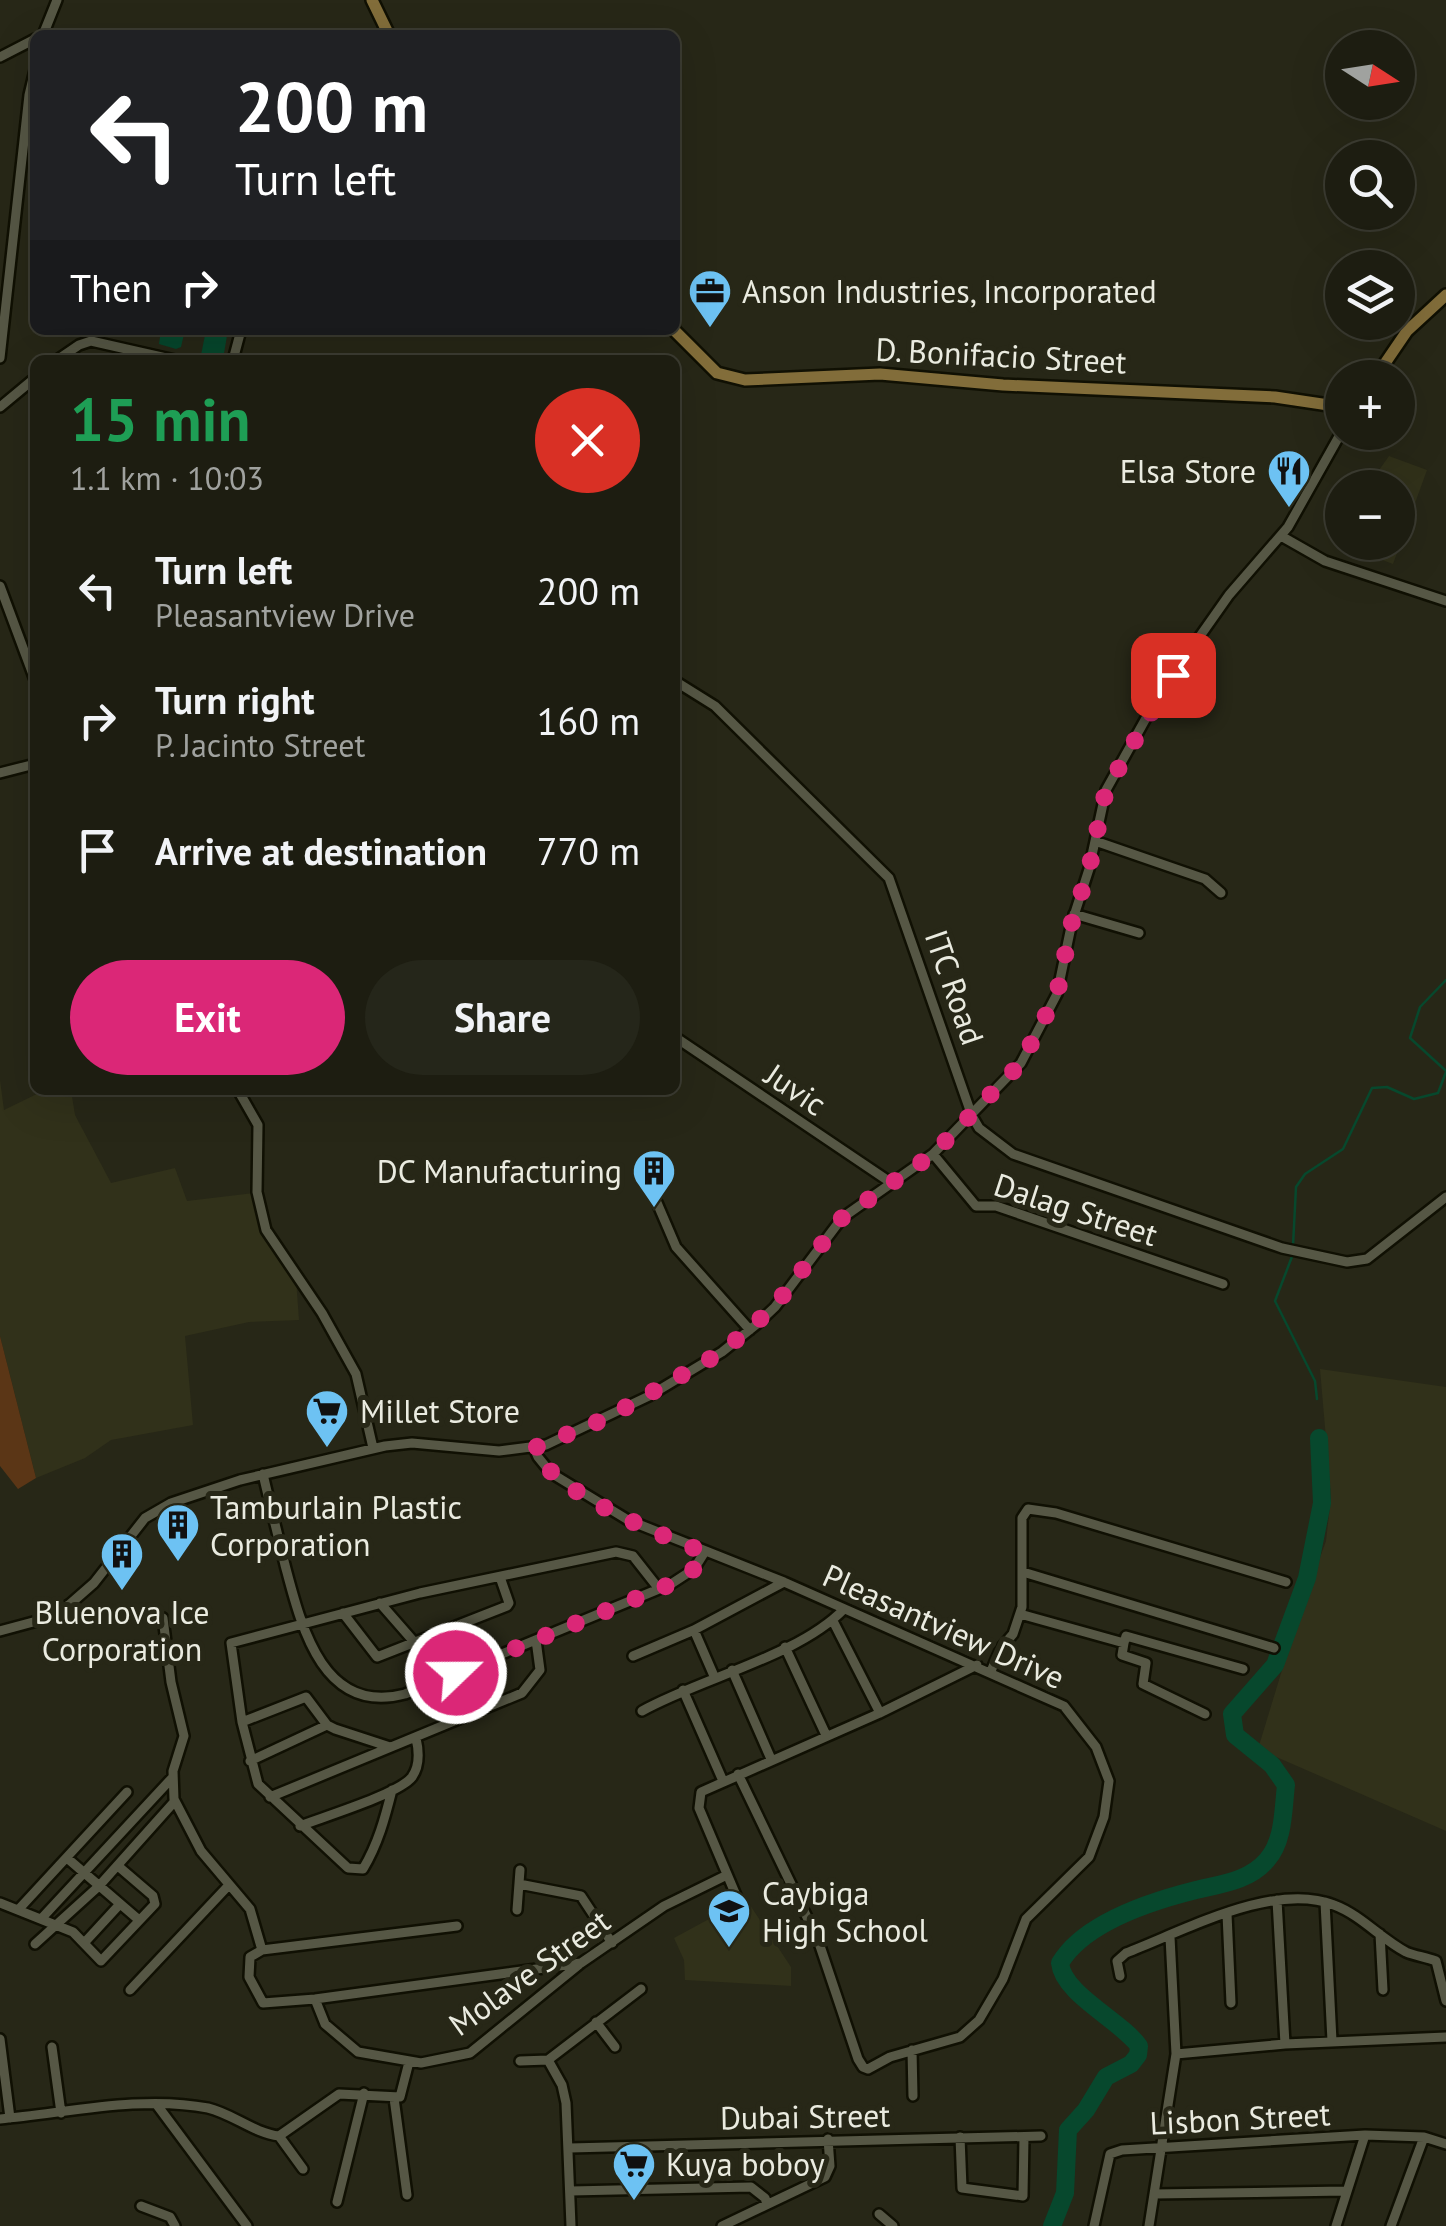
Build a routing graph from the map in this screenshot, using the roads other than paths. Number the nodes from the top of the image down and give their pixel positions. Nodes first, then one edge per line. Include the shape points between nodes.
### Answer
1 (58, 0) edge
2 (372, 0) edge
3 (45, 30) edge
4 (387, 30) edge
5 (30, 42) edge
6 (0, 57) edge
7 (30, 91) edge
8 (0, 254) edge
9 (12, 255) junction
10 (1446, 295) edge
11 (2, 328) edge
12 (679, 335) edge
13 (64, 355) edge
14 (153, 355) edge
15 (0, 358) edge
16 (1387, 360) edge
17 (30, 382) edge
18 (0, 390) edge
19 (10, 398) junction
20 (1325, 405) edge
21 (0, 407) edge
22 (1331, 450) edge
23 (1282, 536) junction
24 (0, 586) edge
25 (1446, 601) edge
26 (30, 667) edge
27 (680, 684) edge
28 (30, 765) edge
29 (0, 772) edge
30 (1095, 841) junction
31 (1220, 893) dead end
32 (1074, 914) junction
33 (1139, 933) dead end
34 (680, 1040) edge
35 (241, 1095) edge
36 (972, 1116) junction
37 (933, 1154) junction
38 (642, 1170) dead end
39 (890, 1182) junction
40 (1446, 1197) edge
41 (1224, 1284) dead end
42 (750, 1330) junction
43 (373, 1448) junction
44 (534, 1448) junction
45 (263, 1474) junction
46 (704, 1552) junction
47 (1023, 1572) junction
48 (500, 1576) junction
49 (784, 1582) junction
50 (1286, 1582) dead end
51 (658, 1589) junction
52 (380, 1604) junction
53 (844, 1610) junction
54 (343, 1614) junction
55 (1020, 1614) junction
56 (163, 1618) dead end
57 (833, 1621) junction
58 (301, 1624) junction
59 (0, 1630) edge
60 (694, 1630) junction
61 (536, 1640) junction
62 (414, 1642) junction
63 (1124, 1643) junction
64 (785, 1647) junction
65 (1274, 1648) dead end
66 (633, 1656) dead end
67 (977, 1665) junction
68 (1243, 1669) dead end
69 (732, 1670) junction
70 (991, 1671) junction
71 (714, 1676) junction
72 (683, 1690) junction
73 (642, 1710) dead end
74 (880, 1713) junction
75 (1205, 1714) dead end
76 (242, 1722) junction
77 (327, 1724) junction
78 (826, 1735) junction
79 (416, 1738) junction
80 (393, 1747) junction
81 (771, 1759) junction
82 (250, 1760) junction
83 (738, 1774) junction
84 (172, 1778) junction
85 (723, 1781) junction
86 (392, 1790) junction
87 (127, 1792) dead end
88 (270, 1797) junction
89 (175, 1802) junction
90 (300, 1826) junction
91 (67, 1858) junction
92 (118, 1866) junction
93 (520, 1870) dead end
94 (84, 1872) junction
95 (727, 1875) junction
96 (519, 1884) junction
97 (229, 1885) junction
98 (99, 1886) junction
99 (738, 1900) dead end
100 (1277, 1900) junction
101 (1326, 1902) junction
102 (0, 1903) edge
103 (120, 1904) junction
104 (18, 1910) junction
105 (517, 1910) dead end
106 (1226, 1914) junction
107 (40, 1918) junction
108 (139, 1920) junction
109 (60, 1925) junction
110 (457, 1926) dead end
111 (1380, 1934) junction
112 (1170, 1937) junction
113 (86, 1942) junction
114 (612, 1942) junction
115 (35, 1944) dead end
116 (262, 1950) junction
117 (581, 1963) junction
118 (1120, 1976) dead end
119 (641, 1988) dead end
120 (130, 1990) dead end
121 (1383, 1990) dead end
122 (314, 1999) junction
123 (1446, 2001) edge
124 (1231, 2003) dead end
125 (596, 2022) junction
126 (1446, 2037) edge
127 (0, 2039) edge
128 (1332, 2042) junction
129 (1284, 2044) junction
130 (52, 2047) dead end
131 (614, 2047) dead end
132 (912, 2050) junction
133 (1176, 2054) junction
134 (548, 2060) junction
135 (520, 2061) dead end
136 (409, 2062) junction
137 (364, 2093) junction
138 (913, 2096) dead end
139 (394, 2098) junction
140 (157, 2105) junction
141 (61, 2113) junction
142 (5, 2119) edge
143 (280, 2136) junction
144 (1041, 2136) dead end
145 (1365, 2136) junction
146 (960, 2137) junction
147 (1024, 2137) junction
148 (1424, 2138) junction
149 (828, 2139) junction
150 (1446, 2144) edge
151 (570, 2148) junction
152 (1160, 2148) junction
153 (303, 2169) dead end
154 (571, 2191) junction
155 (1345, 2191) junction
156 (1154, 2194) junction
157 (407, 2195) dead end
158 (337, 2202) dead end
159 (766, 2204) junction
160 (141, 2206) dead end
161 (879, 2214) dead end
162 (175, 2226) edge
163 (247, 2226) edge
164 (570, 2226) edge
165 (722, 2226) edge
166 (893, 2226) edge
167 (1094, 2226) edge
168 (1150, 2226) edge
169 (1336, 2226) edge
170 (1391, 2226) edge

1 - 3 street
2 - 4 main road
5 - 6 street
7 - 9 street
8 - 9 street
9 - 11 street
10 - 16 main road via 1406,331
11 - 15 street
12 - 20 main road, D. Bonifacio Street via 711,368 745,380 880,374 1265,396
13 - 14 street via 91,341
17 - 19 street
18 - 19 street
19 - 21 street
22 - 23 street
23 - 25 street via 1325,561
23 - 30 street via 1229,594 1160,693 1106,790
24 - 26 street
27 - 36 street, ITC Road via 723,714 889,878
28 - 29 street
30 - 31 street via 1205,879
30 - 32 street
32 - 33 street
32 - 36 street via 1057,994 1029,1050
34 - 39 street, Juvic
35 - 43 street via 258,1125 257,1192 266,1230 356,1374
36 - 37 street
36 - 40 street, ITC Road via 1013,1154 1282,1248 1346,1262 1367,1258
37 - 39 street
37 - 41 street, Dalag Street via 976,1206 996,1206
38 - 42 street via 676,1247
39 - 42 street via 842,1218
42 - 44 street via 649,1396
43 - 44 street
43 - 45 street
44 - 46 street, Pleasantview Drive via 560,1480 628,1520
45 - 58 street
45 - 59 street via 160,1508 70,1604 48,1618
46 - 49 street, Pleasantview Drive
46 - 51 street via 689,1574
47 - 50 street via 1022,1518 1033,1508
47 - 55 street
47 - 65 street
48 - 51 street via 622,1552 633,1556
48 - 52 street
48 - 62 street via 508,1606
49 - 53 street, Pleasantview Drive
49 - 60 street
51 - 61 street
52 - 54 street
52 - 62 street
53 - 57 street
53 - 67 street, Pleasantview Drive
54 - 58 street
54 - 62 street via 377,1657
55 - 63 street
55 - 70 street
56 - 84 street via 184,1736
57 - 64 street
57 - 74 street
58 - 61 street via 339,1682 378,1699
58 - 76 street via 231,1643
60 - 66 street
60 - 71 street
61 - 79 street via 540,1670 529,1688
63 - 68 street via 1126,1636
63 - 75 street via 1122,1655 1146,1664 1143,1684
64 - 69 street
64 - 78 street
67 - 70 street, Pleasantview Drive
67 - 74 street
69 - 71 street
69 - 81 street
70 - 132 street, Pleasantview Drive via 1064,1706 1082,1726 1109,1781 1104,1817 1089,1857 1026,1920 979,2020 960,2037
71 - 72 street
72 - 73 street
72 - 85 street
74 - 78 street
76 - 77 street via 306,1697
76 - 82 street
77 - 80 street
77 - 82 street
78 - 81 street
79 - 80 street
79 - 86 street via 414,1774
80 - 88 street
81 - 83 street
82 - 88 street
83 - 85 street
83 - 132 street, Pleasantview Drive via 818,1940 863,2067
84 - 89 street
84 - 94 street
85 - 95 street via 701,1792 698,1804
86 - 90 street
86 - 90 street via 364,1869 348,1868
87 - 91 street
88 - 90 street
89 - 92 street
89 - 97 street via 200,1851
91 - 94 street
91 - 104 street
92 - 98 street
92 - 108 street via 155,1900
93 - 96 street
94 - 98 street
94 - 107 street
95 - 99 street
95 - 114 street, Molave Street
96 - 105 street
96 - 114 street via 581,1896
97 - 116 street via 250,1909
97 - 120 street
98 - 103 street
98 - 109 street
100 - 101 street
100 - 106 street
100 - 129 street
101 - 111 street
101 - 128 street
102 - 104 street
103 - 108 street
103 - 113 street
104 - 107 street
106 - 112 street
106 - 124 street
107 - 109 street
108 - 113 street via 102,1960
109 - 113 street
109 - 115 street
110 - 116 street
111 - 121 street
111 - 123 street via 1437,1962
112 - 118 street via 1120,1956
112 - 133 street
114 - 117 street, Molave Street
116 - 122 street via 248,1963 263,2003
117 - 122 street
117 - 136 street, Molave Street via 470,2053
119 - 125 street
122 - 136 street, Molave Street via 332,2032 358,2052
125 - 131 street
125 - 134 street
126 - 128 street
127 - 142 street
128 - 129 street
129 - 133 street
130 - 141 street
132 - 138 street
133 - 152 street
134 - 135 street
134 - 151 street via 565,2093
136 - 139 street via 400,2097
137 - 139 street
137 - 143 street via 334,2096
137 - 158 street
139 - 157 street
140 - 141 street
140 - 143 street via 211,2109
140 - 163 street
141 - 142 street
143 - 153 street
144 - 147 street, Dubai Street
145 - 148 street, Lisbon Street
145 - 152 street, Lisbon Street
145 - 155 street
146 - 147 street, Dubai Street
146 - 147 street via 962,2188 1023,2196
146 - 149 street, Dubai Street
148 - 150 street, Lisbon Street
148 - 170 street
149 - 151 street, Dubai Street
149 - 159 street via 828,2174
151 - 154 street
152 - 156 street
152 - 167 street, Lisbon Street via 1110,2154
154 - 159 street via 751,2187
154 - 164 street
155 - 156 street
155 - 169 street
156 - 168 street
159 - 165 street
160 - 162 street via 170,2217
161 - 166 street

